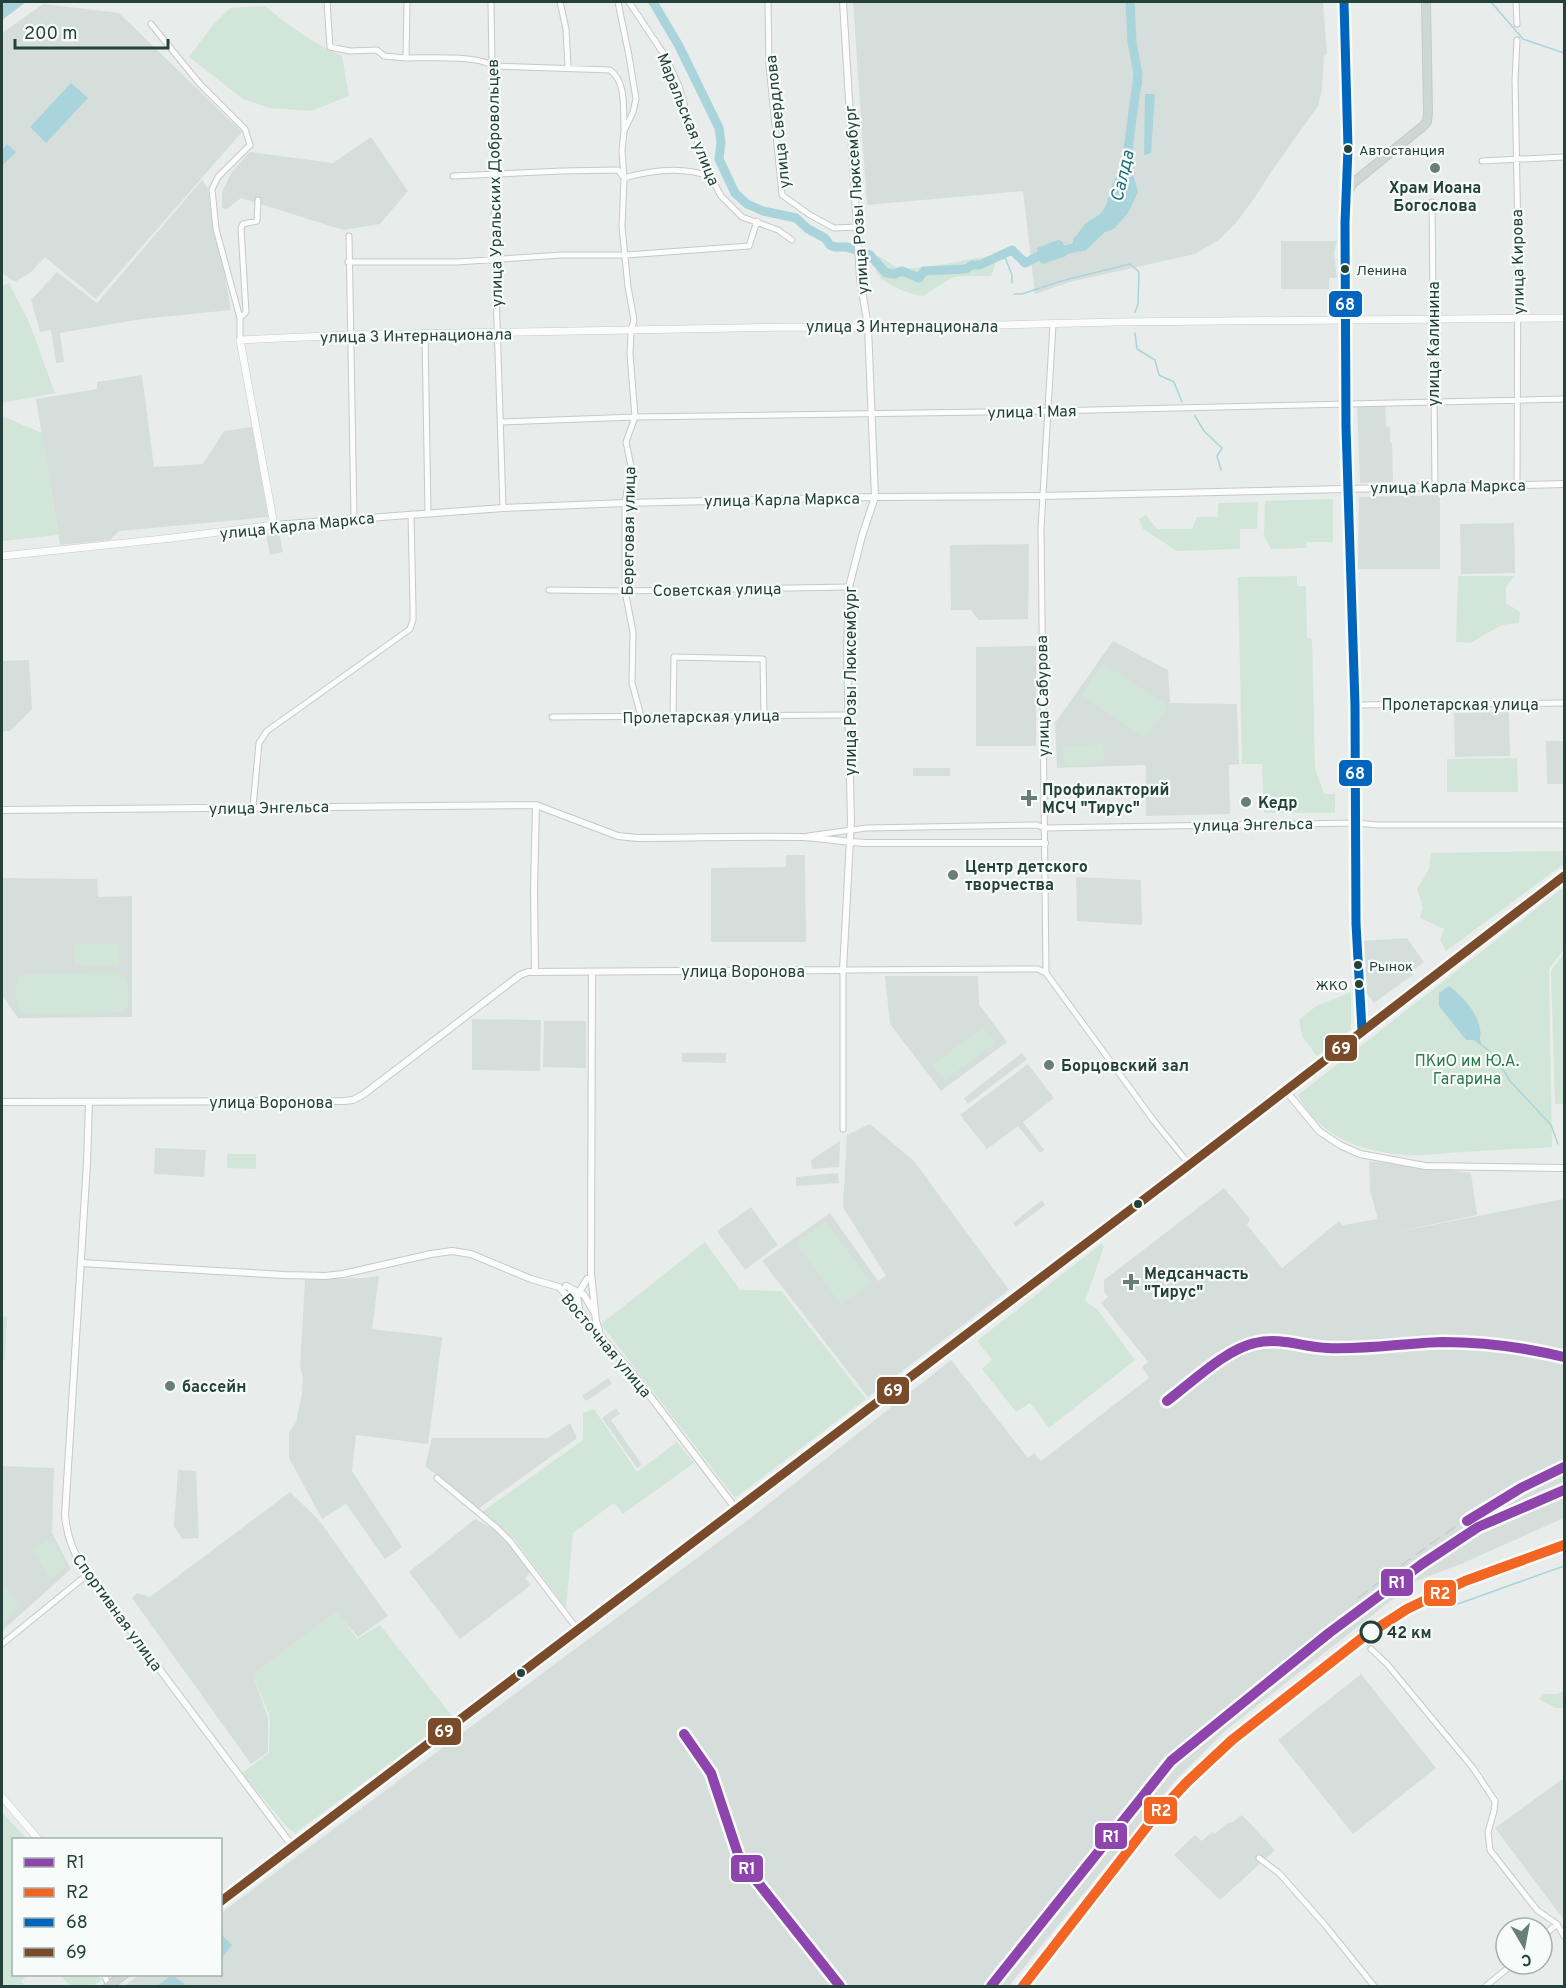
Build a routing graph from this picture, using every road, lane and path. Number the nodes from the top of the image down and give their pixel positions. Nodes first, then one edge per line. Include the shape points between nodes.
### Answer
1 (327, 2) edge
2 (407, 2) edge
3 (491, 2) edge
4 (560, 2) edge
5 (618, 2) edge
6 (629, 2) edge
7 (768, 2) edge
8 (843, 2) edge
9 (1344, 2) edge
10 (1426, 2) edge
11 (1516, 2) edge
12 (151, 24) dead end
13 (1517, 24) dead end
14 (1517, 40) dead end
15 (406, 58) junction
16 (493, 66) junction
17 (568, 67) junction
18 (624, 132) junction
19 (1564, 157) edge
20 (1515, 159) junction
21 (1482, 161) dead end
22 (495, 175) junction
23 (453, 176) dead end
24 (711, 177) junction
25 (624, 178) junction
26 (1347, 193) junction
27 (258, 200) dead end
28 (1432, 202) dead end
29 (757, 221) junction
30 (857, 227) junction
31 (349, 236) dead end
32 (792, 240) dead end
33 (626, 255) junction
34 (495, 259) junction
35 (348, 262) junction
36 (240, 318) junction
37 (1564, 318) edge
38 (1433, 320) junction
39 (1518, 320) junction
40 (1346, 321) junction
41 (1053, 324) junction
42 (868, 327) junction
43 (631, 331) junction
44 (425, 334) junction
45 (497, 334) junction
46 (350, 335) junction
47 (240, 340) junction
48 (1518, 399) junction
49 (1564, 399) edge
50 (1433, 402) junction
51 (1346, 404) junction
52 (1047, 411) junction
53 (872, 413) junction
54 (635, 417) junction
55 (500, 422) junction
56 (1517, 484) junction
57 (1564, 484) edge
58 (1435, 486) junction
59 (1348, 488) junction
60 (1042, 496) junction
61 (875, 497) junction
62 (625, 503) junction
63 (503, 508) junction
64 (429, 513) junction
65 (411, 514) junction
66 (354, 518) junction
67 (274, 525) junction
68 (2, 556) edge
69 (849, 586) junction
70 (549, 590) dead end
71 (625, 591) junction
72 (1564, 703) edge
73 (1355, 705) junction
74 (764, 715) junction
75 (849, 715) junction
76 (640, 716) junction
77 (673, 716) junction
78 (552, 717) dead end
79 (536, 805) junction
80 (253, 807) junction
81 (2, 810) edge
82 (1356, 823) junction
83 (1564, 825) edge
84 (1044, 828) junction
85 (851, 829) junction
86 (799, 837) junction
87 (850, 842) junction
88 (1045, 843) junction
89 (1564, 876) edge
90 (843, 970) junction
91 (535, 971) junction
92 (592, 972) junction
93 (1046, 973) junction
94 (1362, 1030) junction
95 (1286, 1091) junction
96 (2, 1102) edge
97 (89, 1102) junction
98 (843, 1129) dead end
99 (1191, 1163) junction
100 (1564, 1168) edge
101 (81, 1263) junction
102 (589, 1276) junction
103 (594, 1285) junction
104 (562, 1287) junction
105 (578, 1291) junction
106 (588, 1299) junction
107 (574, 1301) junction
108 (596, 1318) junction
109 (602, 1336) junction
110 (437, 1478) dead end
111 (736, 1509) junction
112 (88, 1574) junction
113 (578, 1630) junction
114 (2, 1644) edge
115 (1371, 1649) dead end
116 (2, 1797) edge
117 (38, 1838) edge
118 (293, 1847) junction
119 (1259, 1858) dead end
120 (222, 1900) edge
121 (1557, 1924) junction
122 (1554, 1927) edge
123 (1564, 1936) edge
124 (122, 1976) edge
125 (1498, 1976) edge
126 (108, 1986) edge
127 (1374, 1986) edge
128 (1486, 1986) edge

1 - 15 street via 330,47 377,50 384,56
2 - 15 street
3 - 16 street, улица Уральских Добровольцев
4 - 17 street via 567,29
5 - 18 street, Береговая улица via 636,99
6 - 24 street, Маральская улица via 665,56
7 - 30 street, улица Свердлова via 769,65 782,195 834,228
8 - 30 street, улица Розы Люксембург
9 - 26 street
10 - 26 main road via 1427,122 1353,183
11 - 13 street
12 - 36 street via 199,83 245,129 250,145 212,189 216,229
14 - 20 street, улица Кирова
15 - 16 street via 487,61
16 - 17 street
16 - 22 street, улица Уральских Добровольцев
17 - 18 street, Береговая улица via 617,74 622,87
18 - 25 street, Береговая улица
19 - 20 street
20 - 21 street
20 - 39 street, улица Кирова
22 - 23 street
22 - 25 street via 618,170
22 - 34 street, улица Уральских Добровольцев
24 - 25 street via 684,171 646,172
24 - 29 street, Маральская улица via 721,196 742,217
25 - 33 street, Береговая улица via 622,227
26 - 40 main road
27 - 36 street via 257,221 241,228 246,312
28 - 38 street, улица Калинина
29 - 32 street, Маральская улица
29 - 33 street via 749,246
30 - 42 street, улица Розы Люксембург
31 - 35 street
33 - 34 street
33 - 43 street, Береговая улица via 634,320
34 - 35 street
34 - 45 street, улица Уральских Добровольцев
35 - 46 street
36 - 47 street
37 - 39 main road, улица 3 Интернационала
38 - 39 main road, улица 3 Интернационала
38 - 40 main road, улица 3 Интернационала
38 - 50 street, улица Калинина
39 - 48 street, улица Кирова
40 - 41 main road, улица 3 Интернационала
40 - 51 main road
41 - 42 main road, улица 3 Интернационала
41 - 52 street, улица Сабурова
42 - 43 main road, улица 3 Интернационала
42 - 53 street, улица Розы Люксембург
43 - 45 main road, улица 3 Интернационала
43 - 54 street, Береговая улица
44 - 45 main road, улица 3 Интернационала
44 - 46 main road, улица 3 Интернационала
44 - 64 street
45 - 55 street, улица Уральских Добровольцев
46 - 47 main road, улица 3 Интернационала
46 - 66 street
47 - 67 main road
48 - 49 street, улица 1 Мая
48 - 50 street, улица 1 Мая
48 - 56 street, улица Кирова
50 - 51 street, улица 1 Мая
50 - 58 street, улица Калинина
51 - 52 street, улица 1 Мая
51 - 59 main road
52 - 53 street, улица 1 Мая
52 - 60 street, улица Сабурова
53 - 54 street, улица 1 Мая
53 - 61 street, улица Розы Люксембург
54 - 55 street, улица 1 Мая
54 - 62 street, Береговая улица via 626,442 631,466
55 - 63 street, улица Уральских Добровольцев
56 - 57 street, улица Карла Маркса
56 - 58 street, улица Карла Маркса
58 - 59 street, улица Карла Маркса
59 - 60 street, улица Карла Маркса
59 - 73 main road
60 - 61 street, улица Карла Маркса
60 - 84 street, улица Сабурова
61 - 62 street, улица Карла Маркса
61 - 69 street, улица Розы Люксембург
62 - 63 street, улица Карла Маркса
62 - 71 street, Береговая улица
63 - 64 street, улица Карла Маркса
64 - 65 street, улица Карла Маркса
65 - 66 street, улица Карла Маркса
65 - 80 street via 410,629 267,731 260,743
66 - 67 street, улица Карла Маркса
67 - 68 main road, улица Карла Маркса
69 - 71 street, Советская улица
69 - 75 street, улица Розы Люксембург
70 - 71 street, Советская улица
71 - 76 street, Береговая улица via 633,632 632,683
72 - 73 street, Пролетарская улица
73 - 82 main road
74 - 75 street, Пролетарская улица
74 - 77 street, Пролетарская улица
74 - 77 street via 763,659 674,657
75 - 85 street, улица Розы Люксембург
76 - 77 street, Пролетарская улица
76 - 78 street, Пролетарская улица
79 - 80 street, улица Энгельса
79 - 86 street, улица Энгельса via 618,836
79 - 91 street
80 - 81 street, улица Энгельса
82 - 83 street, улица Энгельса
82 - 84 street, улица Энгельса
82 - 94 main road
84 - 85 street, улица Энгельса via 980,825
84 - 88 street, улица Сабурова
85 - 86 street, улица Энгельса
85 - 87 street, улица Розы Люксембург
86 - 87 street, улица Энгельса
87 - 88 street, улица Энгельса
87 - 90 street, улица Розы Люксембург
88 - 93 street, улица Сабурова
89 - 94 street
90 - 92 street, улица Воронова
90 - 93 street via 1038,969
90 - 98 street
91 - 92 street, улица Воронова
91 - 97 street, улица Воронова via 520,975 353,1100
92 - 102 street, Восточная улица
93 - 99 street via 1154,1121
94 - 95 main road
95 - 99 main road
95 - 100 street via 1319,1131 1360,1154 1425,1166
96 - 97 street, улица Воронова
97 - 101 street, Спортивная улица
99 - 111 main road
101 - 104 street, Восточная улица via 325,1276 452,1251 471,1254 531,1279
101 - 112 street, Спортивная улица via 65,1515 72,1548
102 - 103 street, Восточная улица
102 - 104 street
102 - 105 street
103 - 106 street
103 - 108 street, Восточная улица
104 - 105 street
104 - 107 street, Восточная улица
105 - 106 street
105 - 107 street
106 - 107 street
106 - 108 street
107 - 109 street, Восточная улица
108 - 109 street
109 - 111 street, Восточная улица
110 - 113 street via 510,1541
111 - 113 main road
112 - 114 street
112 - 118 street, Спортивная улица
113 - 118 main road
115 - 121 street via 1473,1768 1495,1801 1488,1832 1490,1851 1537,1910
116 - 117 main road
118 - 120 main road
119 - 127 street via 1279,1873
121 - 122 street
121 - 123 street
124 - 126 main road
125 - 128 street

